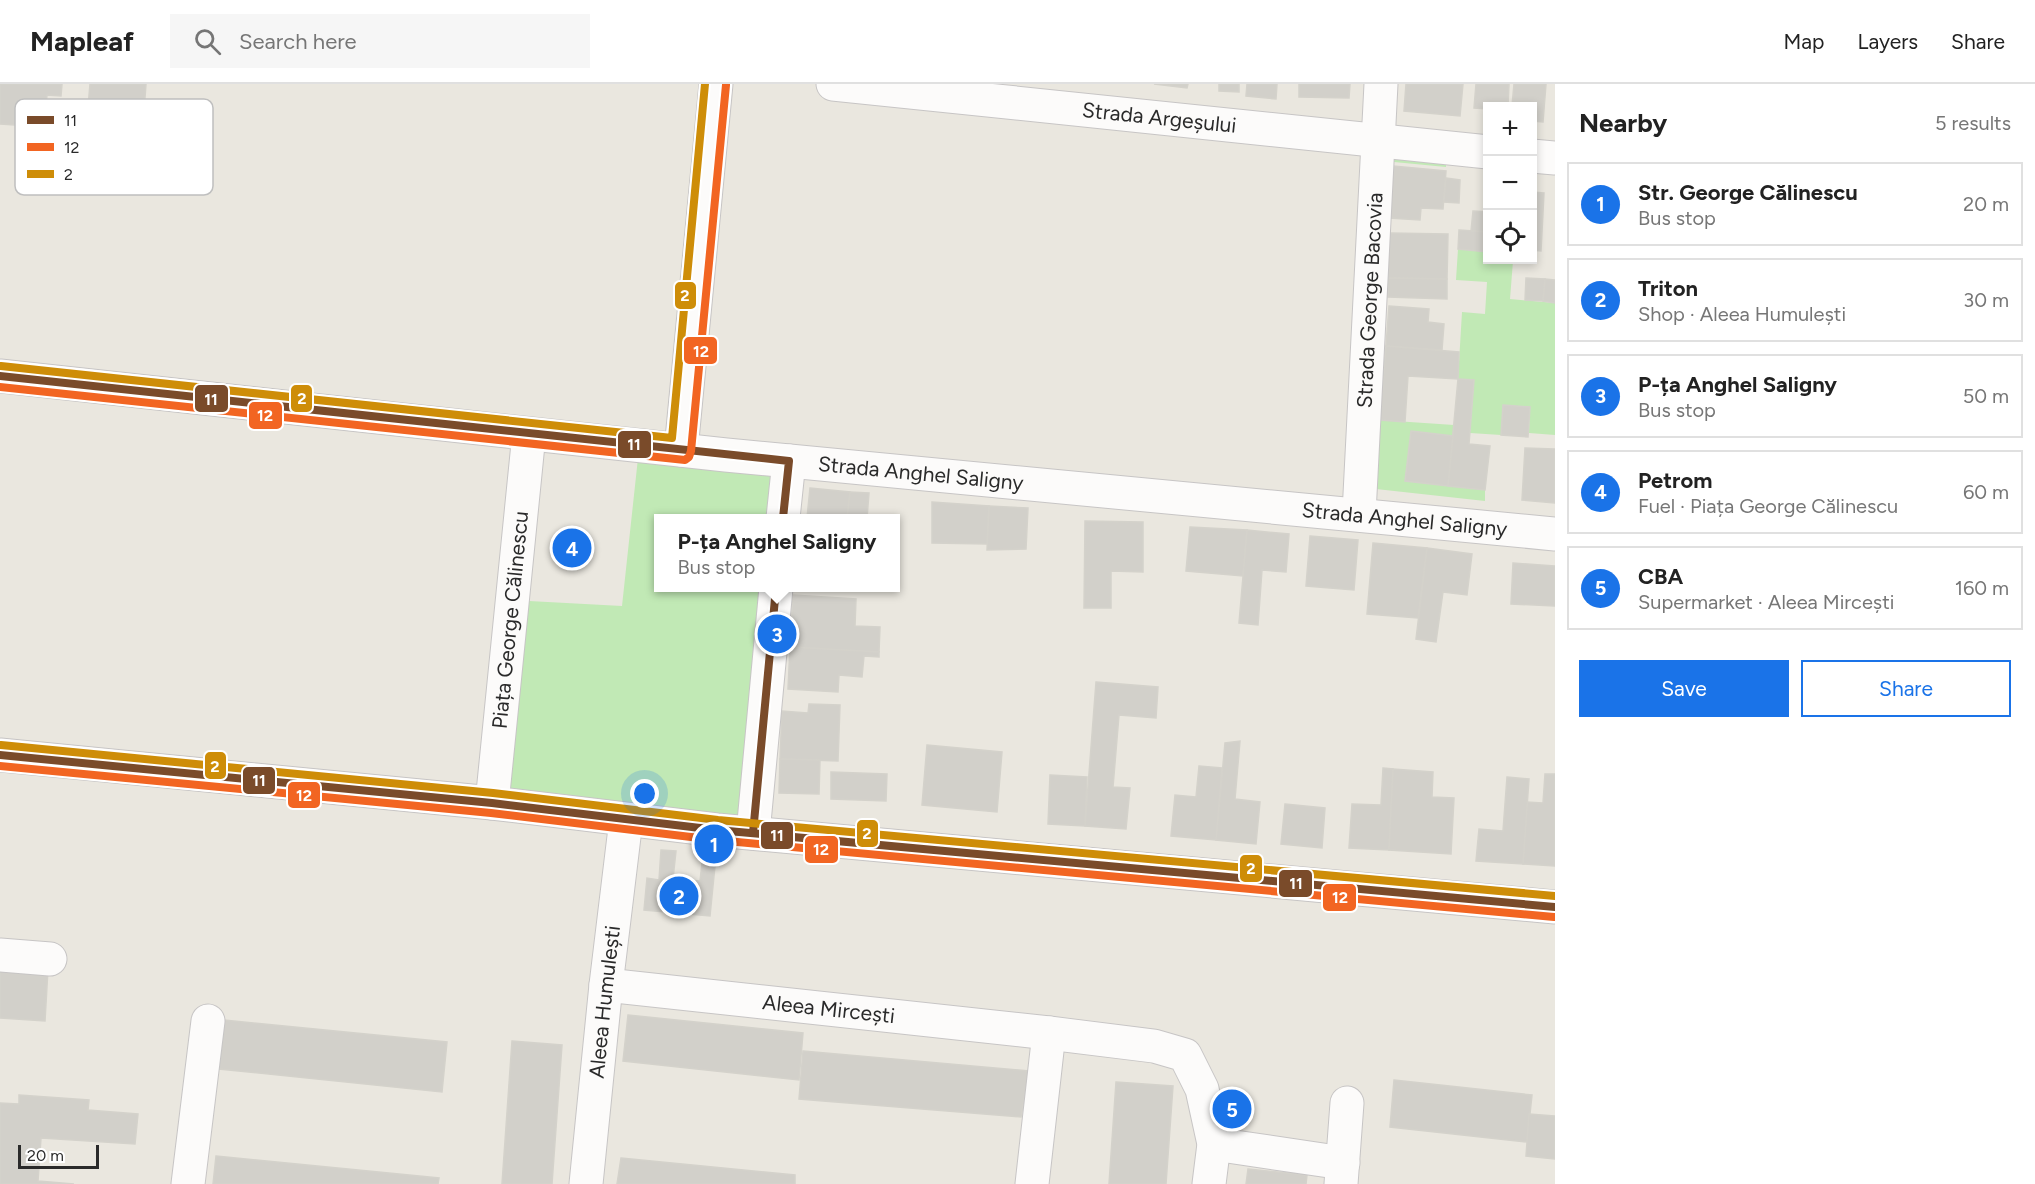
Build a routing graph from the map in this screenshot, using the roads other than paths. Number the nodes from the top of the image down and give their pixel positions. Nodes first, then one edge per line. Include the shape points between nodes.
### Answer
1 (716, 84) edge
2 (832, 84) edge
3 (1381, 84) edge
4 (1378, 142) junction
5 (1483, 152) edge
6 (1537, 156) edge
7 (1555, 158) edge
8 (0, 376) edge
9 (529, 435) junction
10 (681, 450) junction
11 (789, 461) junction
12 (784, 514) edge
13 (1359, 514) junction
14 (1555, 534) edge
15 (776, 592) edge
16 (0, 755) edge
17 (492, 803) junction
18 (626, 820) junction
19 (753, 833) junction
20 (1555, 907) edge
21 (0, 955) edge
22 (50, 959) dead end
23 (606, 985) junction
24 (208, 1021) dead end
25 (1049, 1033) junction
26 (1347, 1103) dead end
27 (1214, 1144) junction
28 (1342, 1174) edge
29 (188, 1184) edge
30 (586, 1184) edge
31 (1032, 1184) edge
32 (1209, 1184) edge

1 - 10 street
2 - 4 street, Strada Argeșului
3 - 4 street, Strada George Bacovia
4 - 5 street, Strada Argeșului
4 - 13 street, Strada George Bacovia
6 - 7 street
8 - 9 street, Strada Anghel Saligny
9 - 10 street, Strada Anghel Saligny
9 - 17 street, Piața George Călinescu
10 - 11 street, Strada Anghel Saligny
11 - 12 street
11 - 13 street, Strada Anghel Saligny
13 - 14 street, Strada Anghel Saligny
15 - 19 street
16 - 17 street
17 - 18 street
18 - 19 street
18 - 23 street, Aleea Humulești
19 - 20 street
21 - 22 street
23 - 25 street, Aleea Mircești
23 - 30 street, Aleea Humulești
24 - 29 street
25 - 27 street, Aleea Mircești via 1154,1046 1185,1055 1202,1089
25 - 31 street
26 - 28 street
27 - 28 street
27 - 32 street, Aleea Mircești

